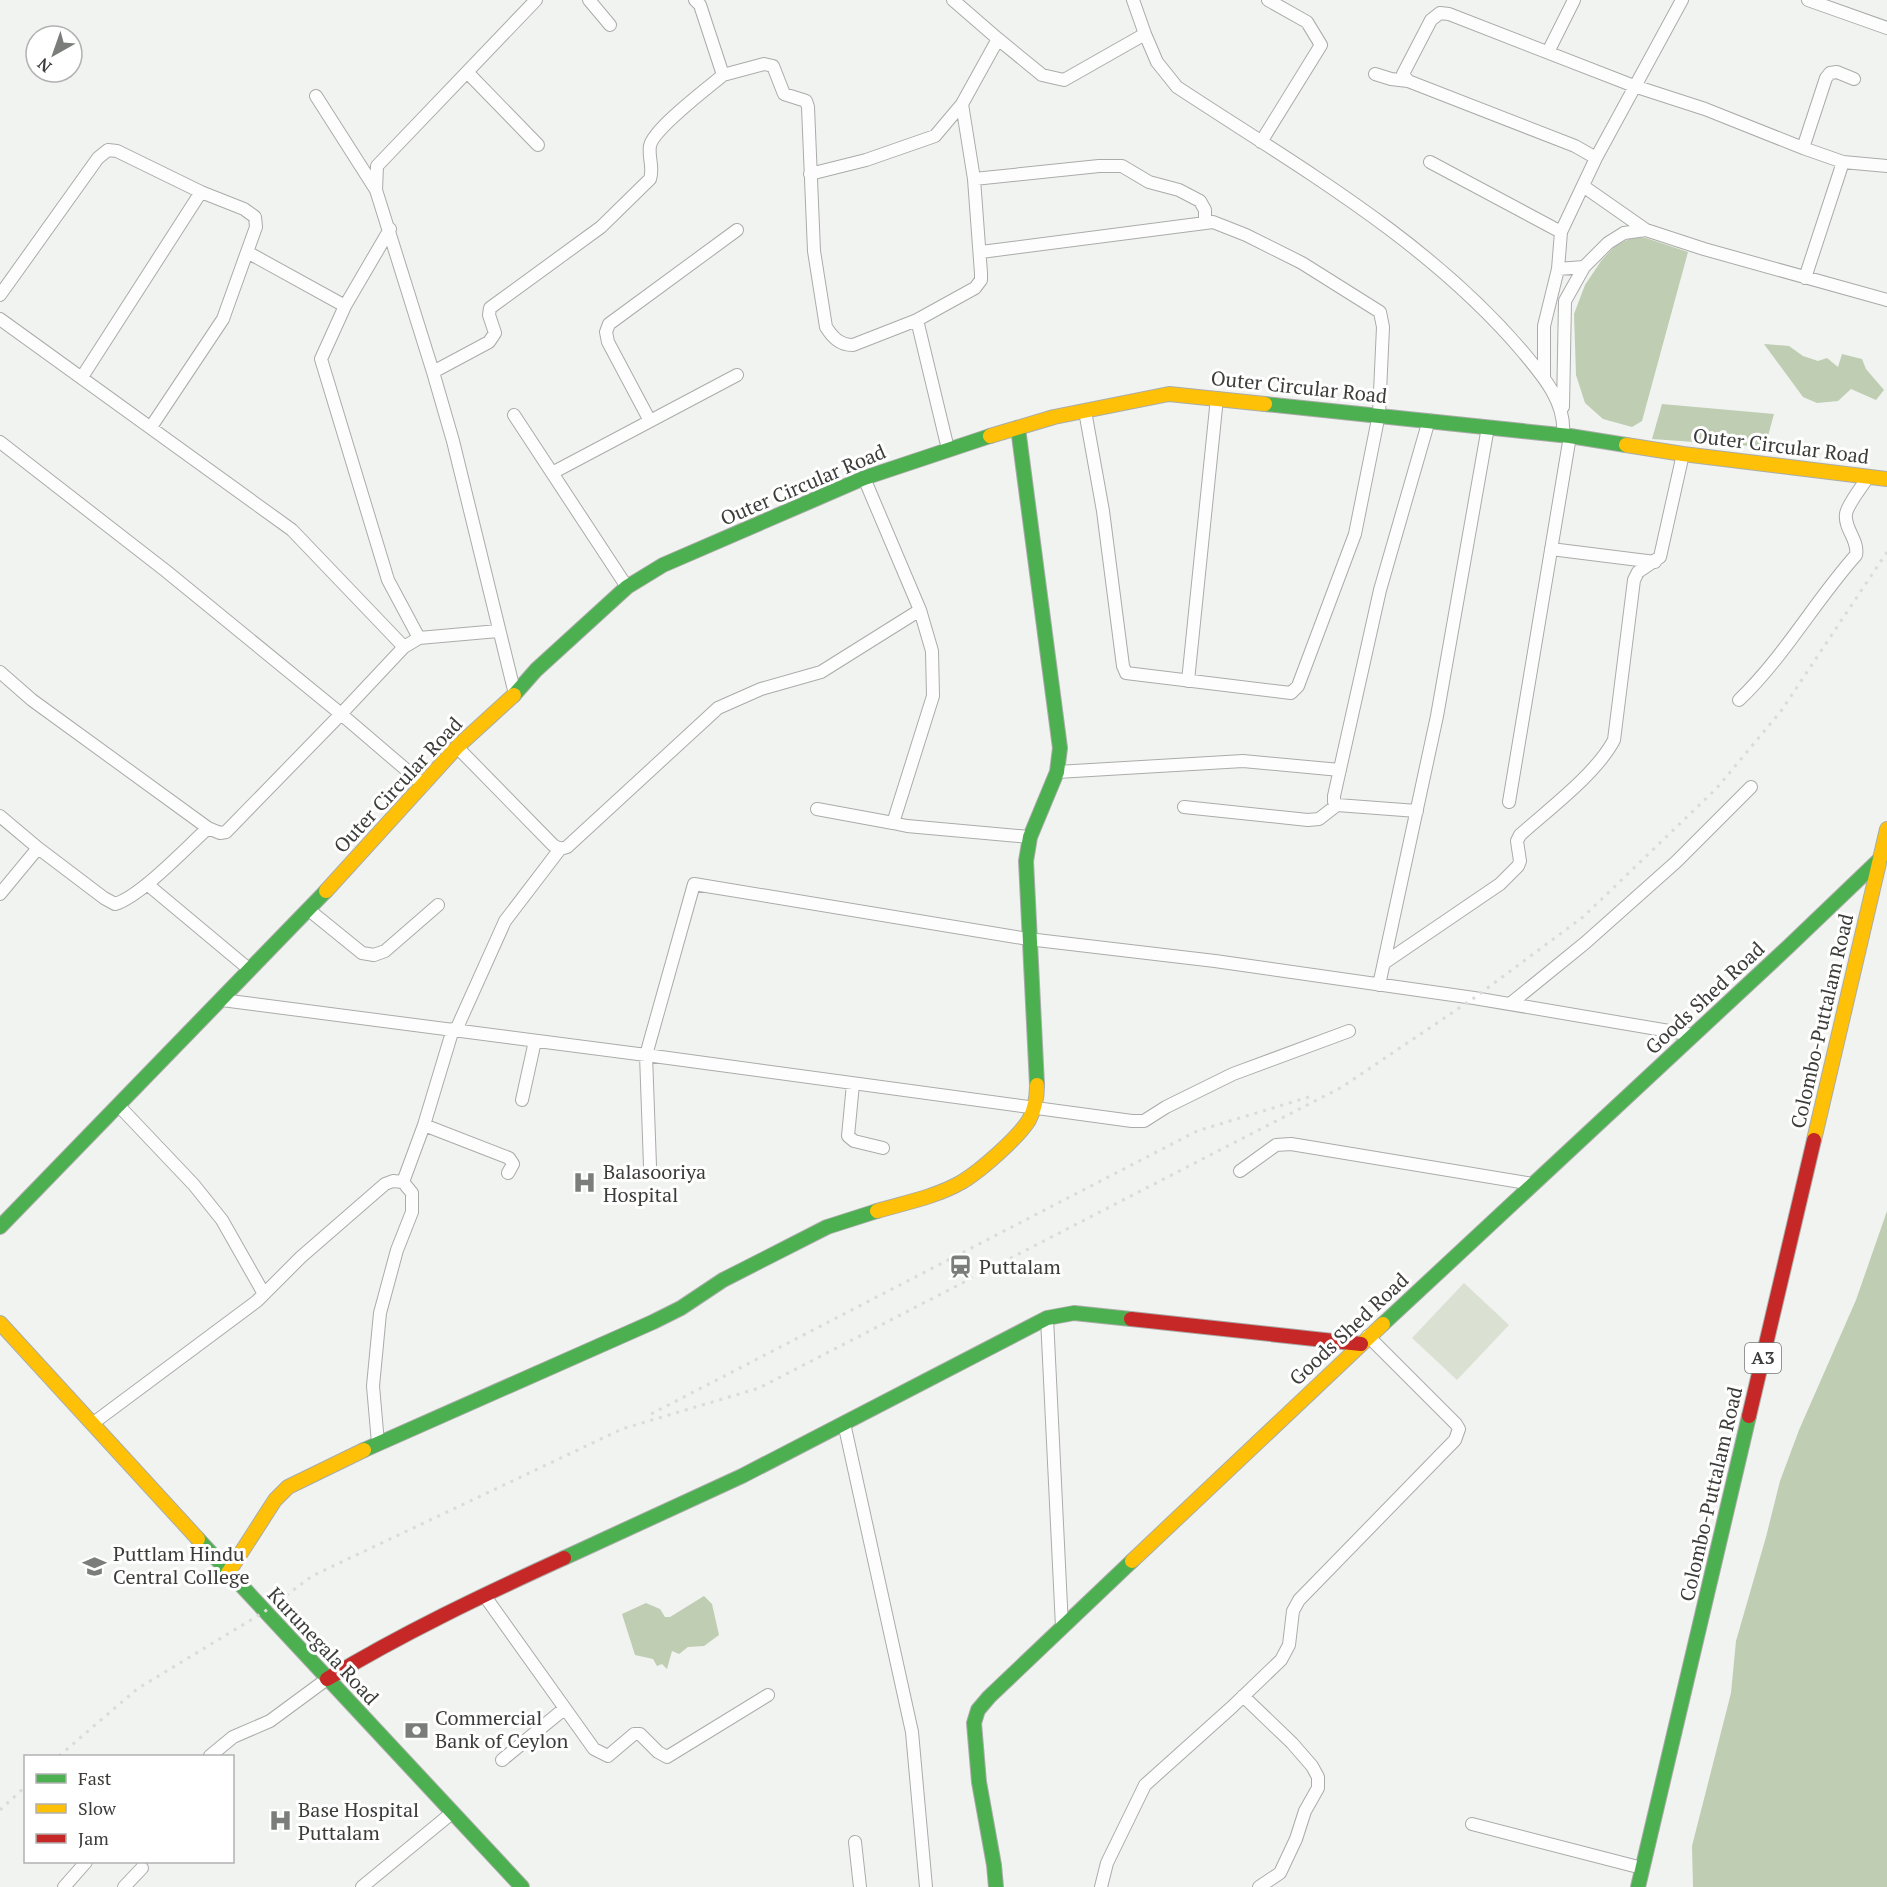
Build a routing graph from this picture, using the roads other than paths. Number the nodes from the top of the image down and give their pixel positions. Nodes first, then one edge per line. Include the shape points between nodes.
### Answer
1 (536, 0) edge
2 (589, 0) edge
3 (953, 0) edge
4 (1133, 0) edge
5 (1268, 0) edge
6 (1574, 0) edge
7 (1682, 0) edge
8 (1808, 0) edge
9 (700, 2) edge
10 (610, 25) dead end
11 (1887, 28) edge
12 (1145, 34) junction
13 (998, 39) junction
14 (1548, 52) junction
15 (467, 72) junction
16 (1375, 74) dead end
17 (723, 75) junction
18 (1854, 79) dead end
19 (1408, 81) junction
20 (1634, 86) junction
21 (316, 96) dead end
22 (962, 104) junction
23 (1261, 142) junction
24 (538, 145) dead end
25 (1803, 148) junction
26 (1596, 158) junction
27 (1430, 162) dead end
28 (1844, 162) junction
29 (1887, 166) edge
30 (810, 174) junction
31 (974, 179) junction
32 (1583, 186) junction
33 (376, 190) junction
34 (201, 192) junction
35 (1205, 223) junction
36 (390, 229) junction
37 (737, 230) dead end
38 (1646, 230) junction
39 (1561, 232) junction
40 (248, 252) junction
41 (981, 252) junction
42 (1584, 267) junction
43 (1558, 269) junction
44 (1805, 278) junction
45 (0, 295) edge
46 (1887, 300) edge
47 (345, 306) junction
48 (0, 319) edge
49 (917, 320) junction
50 (433, 372) junction
51 (737, 375) dead end
52 (82, 377) junction
53 (1544, 377) junction
54 (1217, 398) junction
55 (1085, 411) junction
56 (1378, 414) junction
57 (513, 415) dead end
58 (1429, 420) junction
59 (650, 421) junction
60 (1488, 426) junction
61 (151, 427) junction
62 (1018, 428) junction
63 (1566, 433) junction
64 (0, 442) edge
65 (948, 449) junction
66 (1683, 454) junction
67 (552, 473) junction
68 (1868, 477) junction
69 (864, 478) junction
70 (1887, 479) edge
71 (1551, 549) junction
72 (1655, 562) junction
73 (627, 587) junction
74 (921, 610) junction
75 (498, 630) junction
76 (419, 638) junction
77 (404, 647) junction
78 (0, 672) edge
79 (1188, 681) junction
80 (515, 694) junction
81 (1739, 700) dead end
82 (341, 714) junction
83 (457, 747) junction
84 (1340, 770) junction
85 (1057, 772) junction
86 (424, 785) junction
87 (1751, 787) dead end
88 (1509, 802) dead end
89 (1338, 806) junction
90 (1184, 807) dead end
91 (817, 809) dead end
92 (1417, 811) junction
93 (0, 816) edge
94 (893, 823) junction
95 (208, 828) junction
96 (1887, 829) edge
97 (1030, 837) junction
98 (38, 848) junction
99 (560, 849) junction
100 (1881, 858) junction
101 (147, 884) junction
102 (0, 894) edge
103 (438, 906) dead end
104 (309, 910) junction
105 (1028, 939) junction
106 (1384, 963) junction
107 (250, 970) junction
108 (1379, 985) junction
109 (222, 1000) junction
110 (1510, 1004) junction
111 (454, 1029) junction
112 (1349, 1031) dead end
113 (1693, 1035) junction
114 (535, 1041) junction
115 (646, 1055) junction
116 (853, 1084) junction
117 (522, 1100) dead end
118 (119, 1106) junction
119 (1035, 1107) junction
120 (424, 1125) junction
121 (883, 1148) dead end
122 (650, 1166) dead end
123 (1240, 1171) dead end
124 (508, 1173) dead end
125 (403, 1182) junction
126 (1533, 1184) junction
127 (0, 1227) edge
128 (264, 1294) junction
129 (1047, 1318) junction
130 (0, 1323) edge
131 (1365, 1340) junction
132 (844, 1423) junction
133 (92, 1424) junction
134 (378, 1443) junction
135 (228, 1573) junction
136 (484, 1595) junction
137 (1062, 1627) junction
138 (327, 1679) junction
139 (768, 1695) dead end
140 (1243, 1696) junction
141 (564, 1709) junction
142 (211, 1755) edge
143 (502, 1760) dead end
144 (453, 1812) junction
145 (1472, 1824) dead end
146 (855, 1842) dead end
147 (85, 1863) edge
148 (141, 1868) dead end
149 (1642, 1868) junction
150 (64, 1887) edge
151 (124, 1887) edge
152 (362, 1887) edge
153 (522, 1887) edge
154 (860, 1887) edge
155 (926, 1887) edge
156 (996, 1887) edge
157 (1101, 1887) edge
158 (1259, 1887) edge
159 (1638, 1887) edge

1 - 15 street
2 - 10 street
3 - 13 street
4 - 12 street
5 - 23 street via 1307,22 1321,45
6 - 14 street
7 - 20 street
8 - 11 street
9 - 17 street
12 - 13 street via 1064,80 1042,75
12 - 23 street via 1157,62 1177,87
13 - 22 street
14 - 19 street via 1440,13 1431,20 1403,74
14 - 20 street
15 - 24 street
15 - 33 street via 377,166
16 - 19 street
17 - 30 street via 764,64 773,66 784,94 806,101
17 - 50 street via 658,132 650,146 650,179 601,227 490,308 495,333 489,342
18 - 25 street via 1837,72 1826,78
19 - 26 street via 1575,146
20 - 25 street via 1706,109
20 - 26 street
21 - 33 street
22 - 30 street via 935,136
22 - 31 street
23 - 53 street via 1354,203 1429,260 1501,327
25 - 28 street
26 - 32 street
27 - 39 street
28 - 29 street
28 - 44 street
30 - 49 street via 814,251 826,327 831,336 845,345 854,345
31 - 35 street via 1122,166 1149,182 1200,201
31 - 41 street
32 - 38 street
32 - 39 street
33 - 36 street
34 - 40 street via 255,217
34 - 45 street via 108,150 98,158
34 - 52 street
35 - 41 street
35 - 56 street via 1213,222 1246,235 1302,263 1380,312 1383,327
36 - 47 street
36 - 50 street
37 - 59 street via 609,324 608,342
38 - 42 street via 1624,233
38 - 44 street
39 - 43 street
40 - 47 street
40 - 61 street via 223,319
41 - 49 street via 981,280 975,288
42 - 43 street
42 - 63 street via 1565,301 1562,378
43 - 53 street via 1545,326
44 - 46 street
47 - 76 street via 321,359 388,580
48 - 52 street
49 - 65 street
50 - 75 street
51 - 59 street
52 - 61 street
53 - 63 street via 1557,399
54 - 55 main road, Outer Circular Road via 1169,394
54 - 56 main road, Outer Circular Road
54 - 79 street
55 - 62 main road, Outer Circular Road
55 - 79 street via 1103,511 1123,666 1131,675
56 - 58 main road, Outer Circular Road
56 - 79 street via 1355,534 1295,690 1291,693
57 - 67 street
58 - 60 main road, Outer Circular Road
58 - 84 street via 1380,590
59 - 67 street
60 - 63 main road, Outer Circular Road
60 - 92 street
61 - 77 street via 292,530
62 - 65 main road, Outer Circular Road
62 - 85 main road via 1060,748
63 - 66 main road, Outer Circular Road
63 - 71 street
64 - 82 street
65 - 69 main road, Outer Circular Road
66 - 68 main road, Outer Circular Road
66 - 72 street via 1664,547
67 - 73 street
68 - 70 main road, Outer Circular Road
68 - 81 street via 1846,513 1857,555 1770,667
69 - 73 main road, Outer Circular Road via 663,565
69 - 74 street
71 - 72 street
71 - 88 street
72 - 106 street via 1638,572 1634,580 1610,749 1520,835 1517,868 1500,884
73 - 80 main road, Outer Circular Road
74 - 94 street via 932,651 933,696
74 - 99 street via 821,672 718,708 567,847
75 - 76 street
75 - 80 street
76 - 77 street
77 - 82 street
78 - 95 street via 32,700
80 - 83 main road, Outer Circular Road
82 - 86 street
82 - 95 street via 226,832
83 - 86 main road, Outer Circular Road
83 - 99 street
84 - 85 street via 1243,761
84 - 89 street via 1334,796
85 - 97 main road
86 - 104 main road, Outer Circular Road
87 - 110 street via 1676,862
89 - 90 street via 1319,819 1308,820
89 - 92 street
91 - 94 street
92 - 106 street
93 - 98 street
94 - 97 street
95 - 101 street
96 - 100 main road, Colombo-Puttalam Road / A3
97 - 105 main road via 1026,861
98 - 101 street via 115,904
98 - 102 street
99 - 111 street via 505,921
100 - 113 main road, Goods Shed Road
100 - 149 main road, Colombo-Puttalam Road / A3
101 - 107 street
103 - 104 street via 385,951 374,955 362,953
104 - 107 main road, Outer Circular Road
105 - 108 street
105 - 115 street via 694,884
105 - 119 main road
106 - 108 street
107 - 109 main road, Outer Circular Road
108 - 110 street
109 - 111 street
109 - 118 main road, Outer Circular Road
110 - 113 street
111 - 114 street
111 - 120 street
112 - 119 street via 1233,1074 1144,1121
113 - 126 main road, Goods Shed Road
114 - 115 street
114 - 117 street
115 - 116 street
115 - 122 street
116 - 119 street
116 - 121 street via 848,1136
118 - 127 main road, Outer Circular Road
118 - 128 street via 222,1220
119 - 134 main road via 1028,1122 1003,1149 962,1182 827,1227 723,1280 653,1322
120 - 124 street via 509,1158 513,1164
120 - 125 street
123 - 126 street via 1276,1145 1291,1144
125 - 128 street via 385,1184
125 - 134 street via 412,1193 412,1212 380,1313 373,1386
126 - 131 main road, Goods Shed Road
128 - 133 street
129 - 131 main road via 1074,1313
129 - 132 main road
129 - 137 street
130 - 133 main road, Kurunegala Road
131 - 137 main road, Goods Shed Road
131 - 140 street via 1456,1425 1458,1435 1299,1600 1293,1611 1289,1645 1281,1659
132 - 136 main road via 742,1476
132 - 155 street via 912,1732
133 - 135 main road, Kurunegala Road
134 - 135 main road via 288,1487 275,1500
135 - 138 main road, Kurunegala Road
136 - 138 main road
136 - 141 street
137 - 156 main road, Goods Shed Road via 989,1696 974,1723
138 - 142 street via 270,1721 233,1737
138 - 144 main road, Kurunegala Road
139 - 141 street via 667,1756 640,1734 634,1734 608,1756 604,1755 594,1749
140 - 157 street via 1145,1785 1107,1863
140 - 158 street via 1292,1743 1318,1777 1318,1788 1280,1873
141 - 143 street
144 - 152 street
144 - 153 main road, Kurunegala Road
145 - 149 street
146 - 154 street
147 - 150 street
148 - 151 street
149 - 159 main road, Colombo-Puttalam Road / A3

